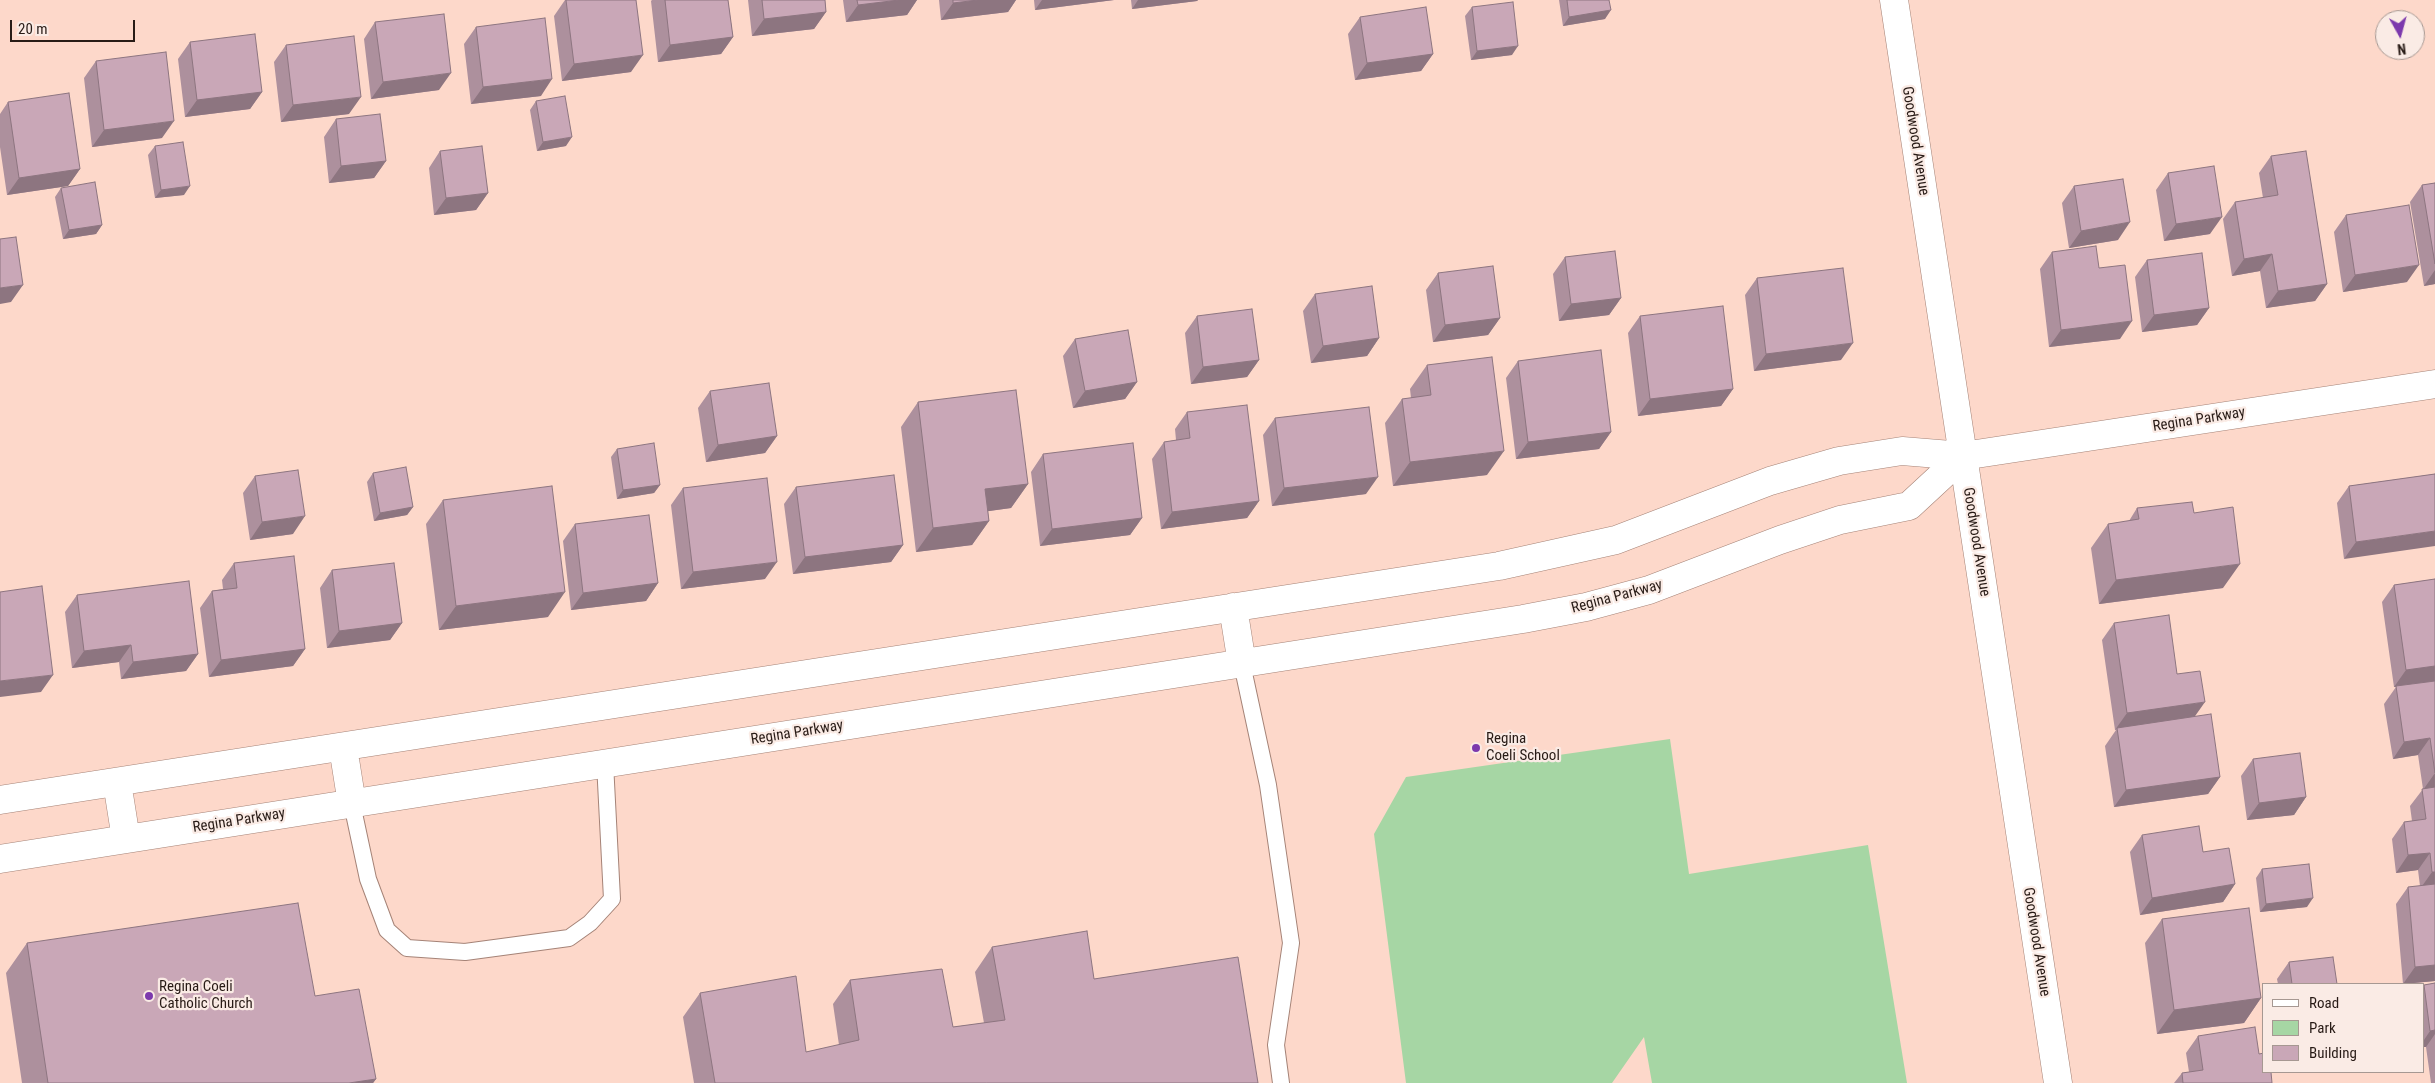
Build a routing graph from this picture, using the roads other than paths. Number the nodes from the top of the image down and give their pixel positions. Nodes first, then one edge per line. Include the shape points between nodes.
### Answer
1 (1894, 0) edge
2 (2435, 384) edge
3 (1963, 456) junction
4 (1234, 607) junction
5 (1242, 664) junction
6 (343, 747) junction
7 (605, 764) junction
8 (117, 782) junction
9 (0, 800) edge
10 (352, 804) junction
11 (126, 839) junction
12 (0, 859) edge
13 (1281, 1083) edge
14 (2058, 1083) edge

1 - 3 street, Goodwood Avenue
2 - 3 street, Regina Parkway
3 - 4 street, Regina Parkway via 1902,450 1839,461 1770,481 1616,540 1558,554
3 - 5 street, Regina Parkway via 1909,506 1832,522 1650,590 1523,619
3 - 14 street, Goodwood Avenue
4 - 5 street
4 - 6 street, Regina Parkway
5 - 7 street, Regina Parkway
5 - 13 lane via 1268,785 1291,943 1276,1045
6 - 8 street, Regina Parkway
6 - 10 street
7 - 10 street, Regina Parkway
7 - 10 lane via 612,899 590,923 569,938 465,952 407,948 387,930 371,888
8 - 9 street, Regina Parkway
8 - 11 street
10 - 11 street, Regina Parkway
11 - 12 street, Regina Parkway

